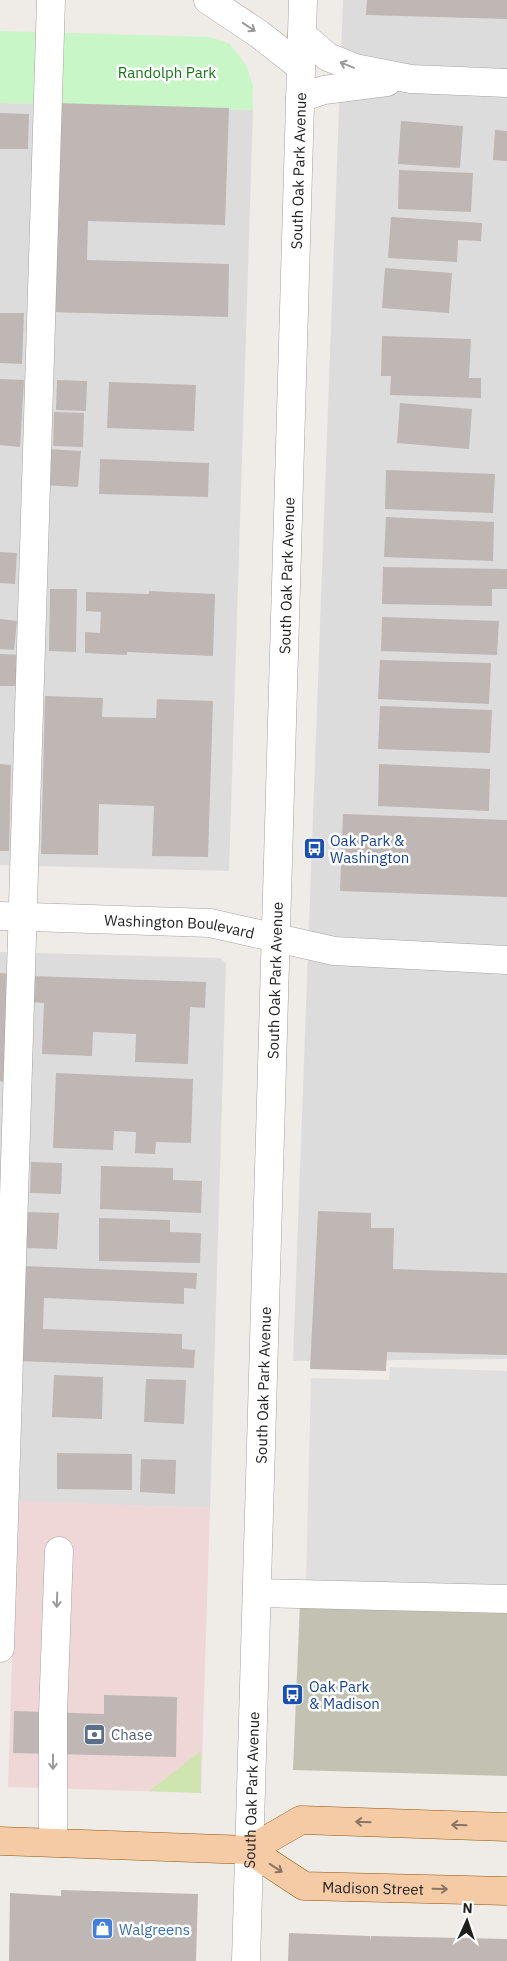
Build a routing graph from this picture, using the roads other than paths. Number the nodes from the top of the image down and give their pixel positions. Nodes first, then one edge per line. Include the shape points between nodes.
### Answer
1 (51, 0) edge
2 (208, 0) edge
3 (303, 0) edge
4 (302, 35) junction
5 (301, 67) junction
6 (411, 79) junction
7 (507, 83) edge
8 (300, 98) junction
9 (11, 917) edge
10 (276, 937) junction
11 (507, 960) edge
12 (58, 1551) dead end
13 (257, 1593) junction
14 (507, 1599) edge
15 (0, 1648) edge
16 (507, 1827) edge
17 (0, 1841) edge
18 (53, 1842) junction
19 (249, 1850) junction
20 (507, 1891) edge
21 (246, 1961) edge

1 - 9 street
2 -> 5 street
3 - 4 street, South Oak Park Avenue
4 - 5 street, South Oak Park Avenue
6 -> 4 street via 355,68 328,57
5 - 8 street, South Oak Park Avenue
6 - 7 street
6 - 8 street via 324,90
8 - 10 street, South Oak Park Avenue
9 - 10 street, Washington Boulevard via 210,923
9 - 15 street
10 - 11 street, Washington Boulevard via 334,951
10 - 13 street, South Oak Park Avenue
12 -> 18 street
13 - 14 street
13 - 19 street, South Oak Park Avenue
16 -> 19 main road via 301,1820
17 - 18 main road
18 - 19 main road
19 -> 20 main road, Madison Street via 304,1886
19 - 21 street, South Oak Park Avenue

